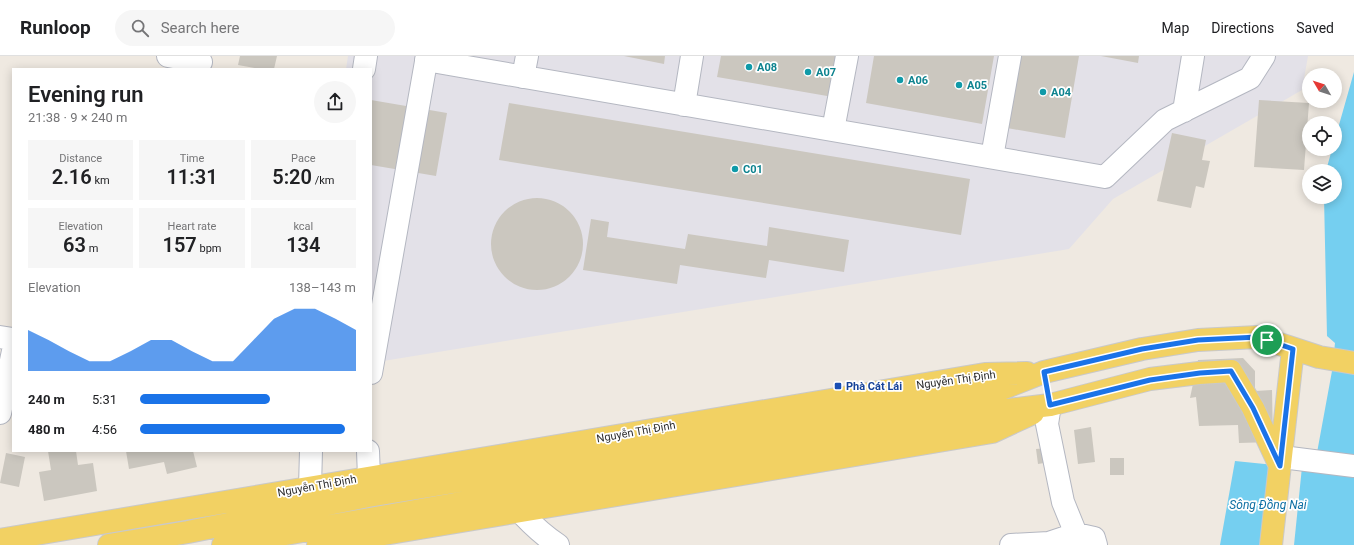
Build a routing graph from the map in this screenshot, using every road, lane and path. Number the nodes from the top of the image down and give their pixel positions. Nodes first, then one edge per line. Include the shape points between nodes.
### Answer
1 (168, 56) edge
2 (366, 56) edge
3 (527, 56) edge
4 (692, 56) edge
5 (847, 56) edge
6 (1010, 56) edge
7 (1193, 56) edge
8 (1264, 56) edge
9 (426, 58) edge
10 (201, 62) edge
11 (364, 68) edge
12 (523, 77) junction
13 (684, 105) junction
14 (1184, 111) junction
15 (833, 130) junction
16 (992, 157) junction
17 (0, 337) edge
18 (12, 339) edge
19 (1293, 349) junction
20 (12, 356) edge
21 (1354, 363) edge
22 (372, 368) edge
23 (1044, 372) junction
24 (1050, 405) junction
25 (0, 413) edge
26 (311, 452) edge
27 (368, 452) edge
28 (1284, 460) junction
29 (1354, 466) edge
30 (368, 487) junction
31 (310, 498) junction
32 (512, 503) junction
33 (185, 508) junction
34 (370, 528) junction
35 (1076, 534) junction
36 (189, 538) edge
37 (0, 540) edge
38 (313, 540) edge
39 (109, 545) edge
40 (223, 545) edge
41 (558, 545) edge
42 (1011, 545) edge
43 (1096, 545) edge
44 (1271, 545) edge

1 - 10 street
2 - 11 street
3 - 12 street
4 - 13 street
5 - 15 street
6 - 16 street
7 - 14 street
8 - 14 street via 1250,78
9 - 12 street
9 - 22 street
12 - 13 street
13 - 15 street
14 - 16 street via 1165,120 1104,177
15 - 16 street
17 - 18 street
19 - 21 main road, Nguyễn Thị Định
19 - 23 main road, Nguyễn Thị Định via 1258,337 1198,340 1142,349
19 - 28 main road
20 - 25 street
23 - 24 main road
23 - 30 main road, Nguyễn Thị Định via 985,374
24 - 28 main road via 1150,380 1231,371
24 - 32 main road via 992,432
24 - 35 street via 1047,424 1062,502
26 - 31 street
27 - 30 street
28 - 29 street
28 - 44 main road
30 - 31 main road, Nguyễn Thị Định
30 - 34 main road
31 - 33 main road, Nguyễn Thị Định
31 - 36 main road, Nguyễn Thị Định
31 - 38 main road
32 - 34 main road
32 - 41 street
33 - 36 main road
33 - 37 main road, Nguyễn Thị Định
34 - 38 main road
35 - 42 street via 1048,542
35 - 43 street via 1094,538
36 - 39 main road, Nguyễn Thị Định
38 - 40 main road

